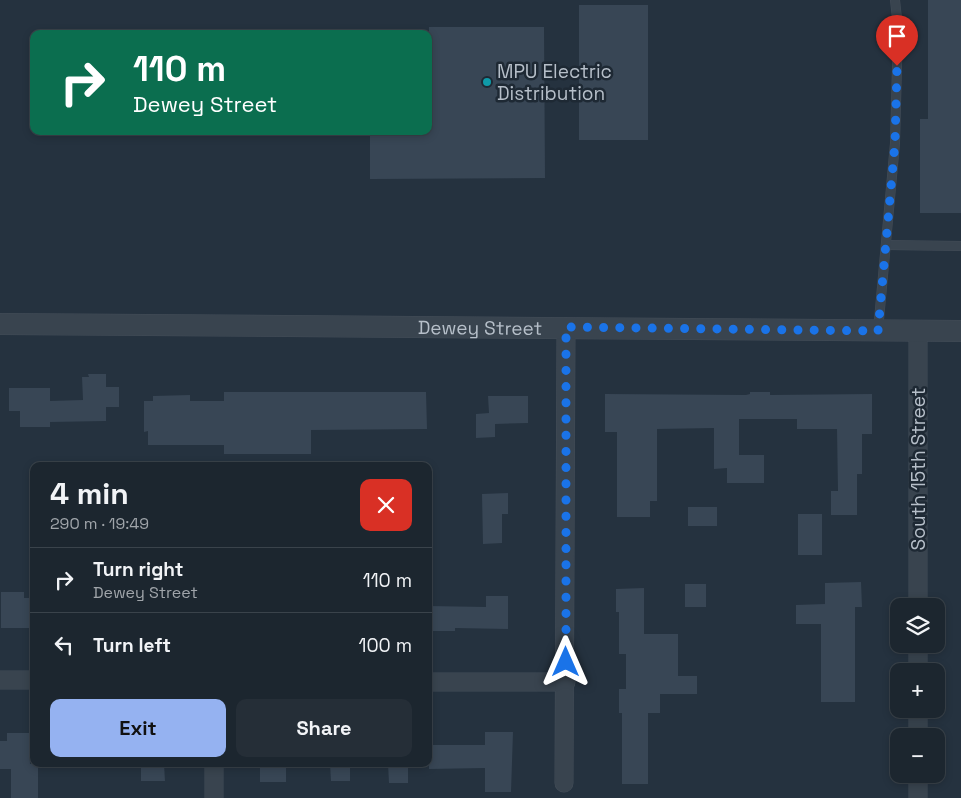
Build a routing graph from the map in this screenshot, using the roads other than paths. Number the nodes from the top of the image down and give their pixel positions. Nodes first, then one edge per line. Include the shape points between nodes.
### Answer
1 (895, 0) edge
2 (886, 245) junction
3 (961, 246) edge
4 (0, 324) edge
5 (566, 327) junction
6 (878, 331) junction
7 (918, 331) junction
8 (961, 331) edge
9 (918, 598) edge
10 (0, 680) edge
11 (30, 680) edge
12 (432, 682) edge
13 (566, 682) junction
14 (214, 767) edge
15 (564, 783) dead end
16 (918, 783) edge
17 (214, 798) edge
18 (918, 798) edge

1 - 2 lane via 898,28 895,143
2 - 3 lane
2 - 6 lane
4 - 5 street, Dewey Street
5 - 6 street, Dewey Street
5 - 13 street
6 - 7 street, Dewey Street
7 - 8 street, Dewey Street
7 - 9 street, South 15th Street
10 - 11 street
12 - 13 street
13 - 15 street
14 - 17 street
16 - 18 street

